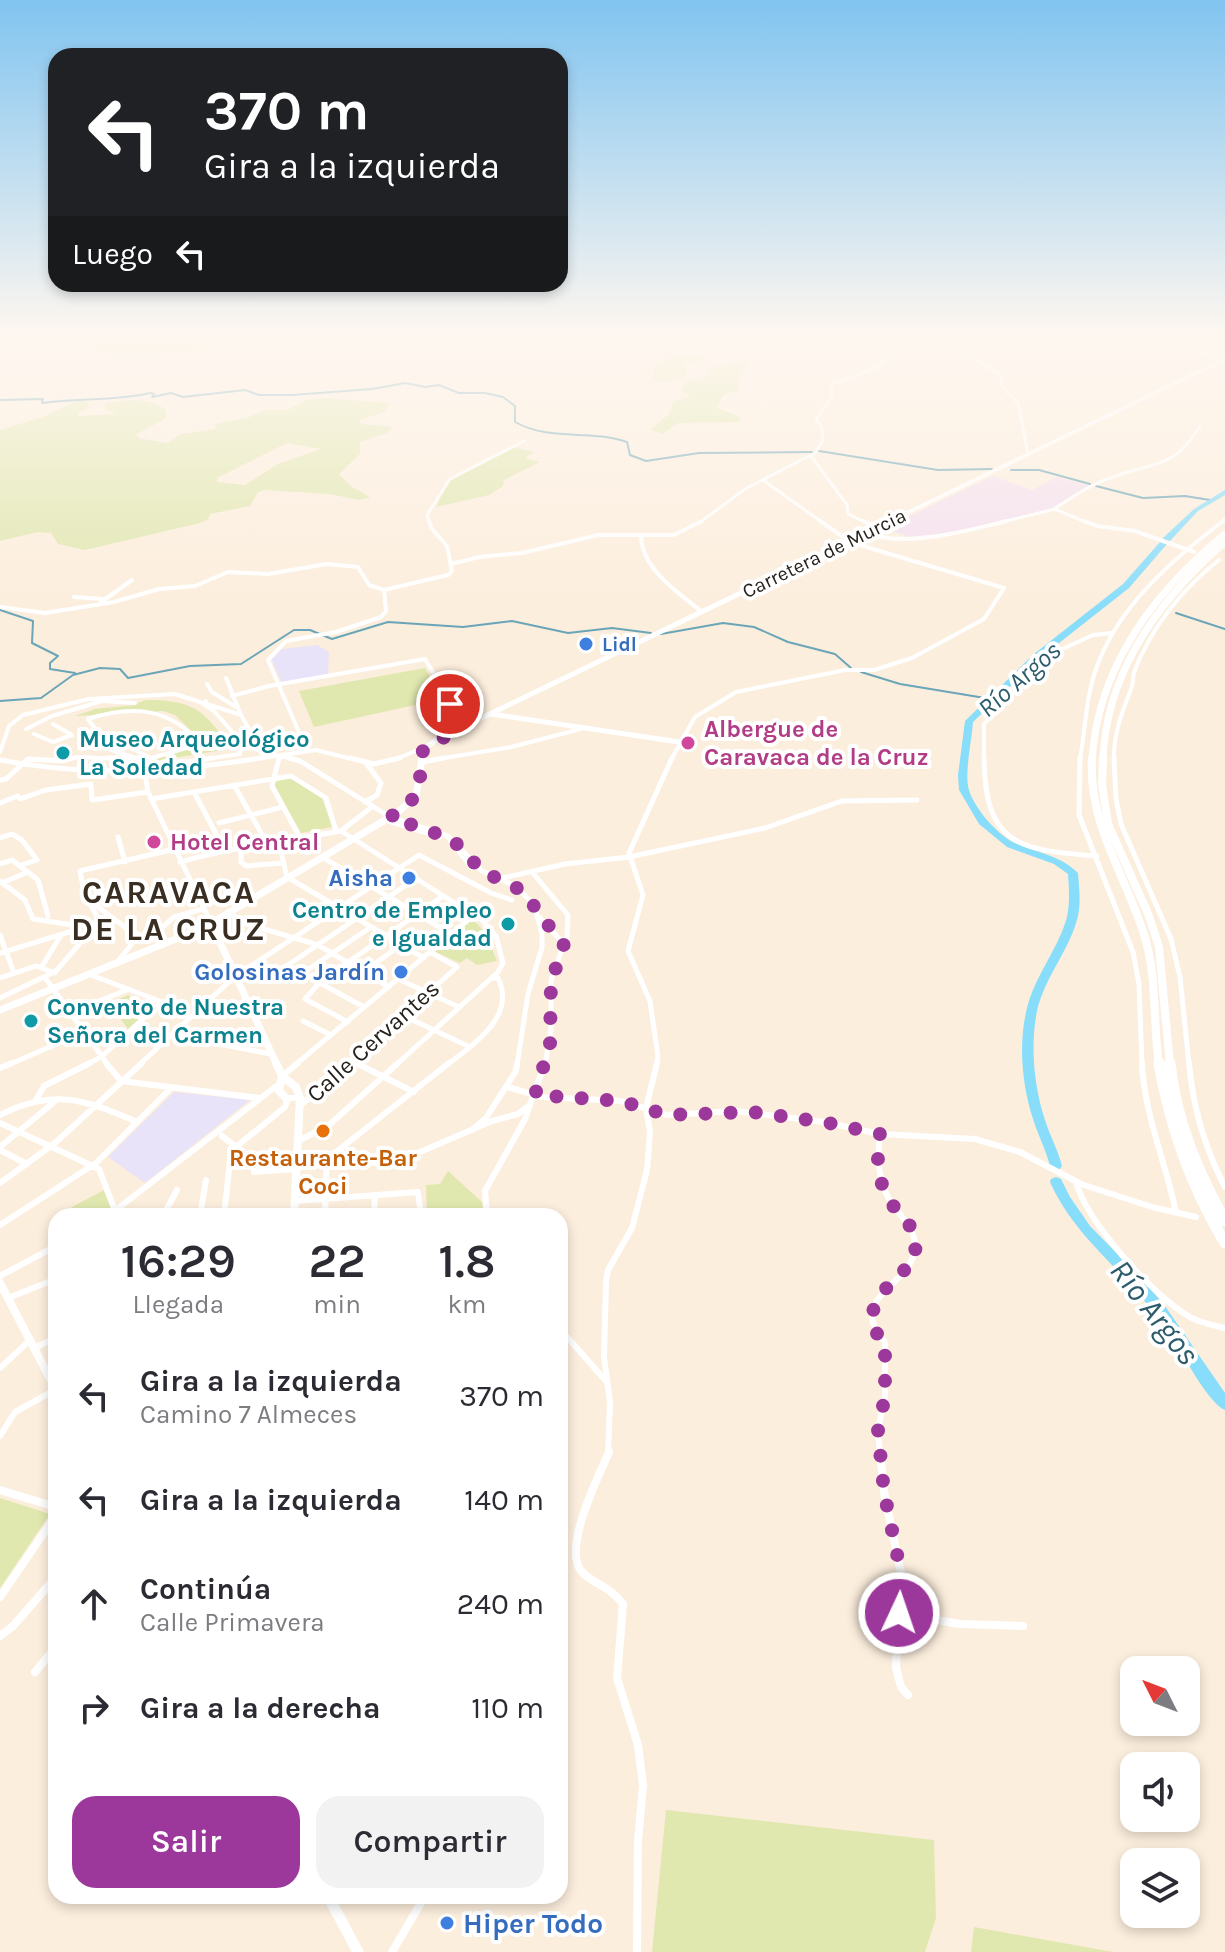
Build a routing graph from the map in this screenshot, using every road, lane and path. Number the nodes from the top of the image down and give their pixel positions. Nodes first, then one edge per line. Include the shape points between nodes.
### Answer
1 (821, 427) edge
2 (1023, 427) edge
3 (1083, 427) edge
4 (1199, 427) edge
5 (524, 441) dead end
6 (1028, 454) junction
7 (811, 456) junction
8 (763, 480) junction
9 (1053, 509) junction
10 (1225, 519) edge
11 (877, 527) junction
12 (865, 533) junction
13 (1225, 534) edge
14 (641, 535) junction
15 (851, 542) junction
16 (1225, 542) edge
17 (1184, 549) junction
18 (1194, 552) dead end
19 (1212, 558) dead end
20 (1222, 560) edge
21 (451, 564) junction
22 (132, 580) dead end
23 (121, 587) junction
24 (384, 590) junction
25 (74, 597) dead end
26 (92, 598) junction
27 (104, 600) junction
28 (98, 606) junction
29 (0, 607) edge
30 (702, 612) junction
31 (1112, 633) junction
32 (226, 678) dead end
33 (207, 684) dead end
34 (278, 685) junction
35 (232, 696) junction
36 (109, 697) junction
37 (103, 701) junction
38 (206, 701) junction
39 (135, 703) dead end
40 (237, 707) junction
41 (490, 714) junction
42 (241, 715) junction
43 (53, 724) dead end
44 (556, 724) junction
45 (26, 729) dead end
46 (590, 729) junction
47 (0, 732) edge
48 (7, 732) junction
49 (34, 734) dead end
50 (448, 735) junction
51 (556, 735) junction
52 (679, 742) junction
53 (242, 743) junction
54 (111, 750) dead end
55 (307, 751) junction
56 (0, 752) edge
57 (424, 752) junction
58 (412, 753) junction
59 (264, 755) junction
60 (280, 756) junction
61 (149, 757) junction
62 (129, 758) junction
63 (0, 760) edge
64 (365, 763) junction
65 (21, 765) junction
66 (149, 768) dead end
67 (145, 774) junction
68 (2, 780) edge
69 (274, 781) junction
70 (234, 785) junction
71 (148, 792) junction
72 (194, 792) junction
73 (151, 799) junction
74 (917, 800) dead end
75 (365, 802) junction
76 (0, 803) edge
77 (283, 807) junction
78 (372, 807) junction
79 (250, 815) junction
80 (387, 819) junction
81 (219, 823) dead end
82 (339, 831) junction
83 (118, 837) dead end
84 (444, 837) junction
85 (0, 838) edge
86 (302, 838) junction
87 (353, 839) junction
88 (279, 843) junction
89 (268, 845) junction
90 (241, 848) junction
91 (175, 849) junction
92 (224, 849) junction
93 (307, 853) dead end
94 (1097, 856) junction
95 (322, 857) junction
96 (629, 857) junction
97 (125, 862) junction
98 (180, 862) junction
99 (284, 863) junction
100 (0, 864) edge
101 (22, 865) junction
102 (398, 867) junction
103 (472, 868) dead end
104 (28, 872) junction
105 (532, 872) junction
106 (287, 877) junction
107 (415, 879) junction
108 (497, 879) junction
109 (2, 882) edge
110 (370, 886) junction
111 (443, 896) junction
112 (85, 897) junction
113 (389, 897) junction
114 (512, 900) dead end
115 (339, 908) junction
116 (204, 912) junction
117 (224, 914) junction
118 (417, 914) junction
119 (474, 915) junction
120 (538, 915) junction
121 (48, 916) dead end
122 (357, 918) junction
123 (211, 923) junction
124 (371, 927) junction
125 (76, 930) junction
126 (159, 930) dead end
127 (193, 933) junction
128 (451, 934) junction
129 (0, 935) edge
130 (61, 935) junction
131 (140, 935) junction
132 (216, 935) junction
133 (386, 936) junction
134 (293, 938) junction
135 (563, 940) junction
136 (81, 942) junction
137 (166, 945) junction
138 (318, 945) junction
139 (401, 945) junction
140 (3, 952) edge
141 (430, 952) junction
142 (333, 953) junction
143 (424, 958) junction
144 (347, 963) junction
145 (118, 964) junction
146 (230, 965) junction
147 (41, 968) junction
148 (108, 968) junction
149 (247, 968) junction
150 (363, 972) junction
151 (14, 973) junction
152 (55, 973) junction
153 (91, 975) junction
154 (235, 976) junction
155 (0, 978) edge
156 (46, 979) junction
157 (102, 979) junction
158 (398, 979) junction
159 (491, 979) junction
160 (320, 983) junction
161 (223, 986) junction
162 (389, 987) junction
163 (240, 988) junction
164 (129, 989) junction
165 (52, 990) junction
166 (428, 992) junction
167 (0, 998) edge
168 (162, 1002) junction
169 (175, 1007) dead end
170 (460, 1007) junction
171 (364, 1008) junction
172 (0, 1010) edge
173 (69, 1013) junction
174 (402, 1015) junction
175 (303, 1021) dead end
176 (348, 1022) junction
177 (434, 1030) junction
178 (82, 1033) junction
179 (171, 1035) junction
180 (331, 1035) junction
181 (470, 1047) junction
182 (271, 1054) junction
183 (101, 1057) junction
184 (351, 1060) junction
185 (0, 1068) edge
186 (383, 1077) junction
187 (121, 1081) junction
188 (278, 1084) junction
189 (508, 1087) junction
190 (171, 1088) junction
191 (414, 1092) junction
192 (259, 1098) junction
193 (286, 1098) junction
194 (298, 1098) junction
195 (537, 1098) junction
196 (36, 1100) junction
197 (55, 1101) junction
198 (97, 1104) junction
199 (646, 1108) junction
200 (489, 1114) junction
201 (0, 1115) edge
202 (513, 1115) junction
203 (496, 1119) junction
204 (525, 1119) junction
205 (137, 1122) junction
206 (0, 1123) edge
207 (472, 1130) junction
208 (19, 1131) junction
209 (880, 1134) junction
210 (222, 1136) dead end
211 (297, 1142) junction
212 (51, 1146) junction
213 (235, 1146) junction
214 (0, 1149) edge
215 (253, 1155) dead end
216 (329, 1156) junction
217 (297, 1157) junction
218 (27, 1164) junction
219 (92, 1165) junction
220 (296, 1169) junction
221 (206, 1180) dead end
222 (1076, 1182) junction
223 (0, 1183) edge
224 (1225, 1187) edge
225 (177, 1190) dead end
226 (375, 1195) junction
227 (326, 1199) junction
228 (295, 1201) junction
229 (114, 1208) edge
230 (123, 1208) edge
231 (167, 1208) edge
232 (201, 1208) edge
233 (224, 1208) edge
234 (295, 1208) edge
235 (325, 1208) edge
236 (374, 1208) edge
237 (420, 1208) edge
238 (486, 1208) edge
239 (1176, 1213) junction
240 (1196, 1217) dead end
241 (1225, 1221) edge
242 (0, 1225) edge
243 (1225, 1243) edge
244 (48, 1250) edge
245 (0, 1276) edge
246 (48, 1282) edge
247 (0, 1283) edge
248 (8, 1298) junction
249 (1225, 1328) edge
250 (568, 1334) edge
251 (48, 1340) edge
252 (32, 1344) junction
253 (0, 1368) edge
254 (48, 1375) edge
255 (606, 1381) junction
256 (48, 1394) edge
257 (0, 1436) edge
258 (0, 1490) edge
259 (48, 1505) edge
260 (48, 1527) edge
261 (48, 1586) edge
262 (0, 1597) edge
263 (899, 1613) junction
264 (1023, 1626) dead end
265 (0, 1636) edge
266 (48, 1657) edge
267 (35, 1672) dead end
268 (908, 1695) dead end
269 (332, 1904) edge
270 (420, 1904) edge
271 (358, 1952) edge
272 (392, 1952) edge
273 (637, 1952) edge

1 - 7 street via 823,441
2 - 6 street
3 - 6 main road, Carretera de Murcia
4 - 9 street via 1190,445 1170,463 1104,480
5 - 21 street via 450,479 427,515 447,546
6 - 11 main road, Carretera de Murcia
7 - 8 street
7 - 11 street via 848,514
8 - 14 street via 686,531
8 - 15 street
9 - 12 street via 959,532 908,537
9 - 17 street
10 - 17 street
11 - 12 main road, Carretera de Murcia
12 - 15 main road, Carretera de Murcia
13 - 243 highway via 1166,587 1124,649 1102,707 1092,785 1097,818 1150,955 1161,1085 1177,1148
14 - 21 street via 598,535
14 - 30 street via 642,552
15 - 30 main road, Carretera de Murcia
15 - 52 street via 1004,588 985,618 912,658 874,670 796,677 740,691 692,719
16 - 241 highway via 1170,594 1131,651 1110,715 1102,784 1126,873 1157,937 1174,1095 1194,1160
17 - 18 street
17 - 31 street
19 - 20 street
20 - 224 street via 1192,581 1150,637 1123,702 1114,751 1121,824 1171,939 1193,1105
21 - 24 street via 448,575
22 - 23 street
23 - 26 street
23 - 27 street
24 - 28 street via 369,585 358,567 327,564 268,574 224,573 198,585 159,589
24 - 34 street via 386,611 381,617 279,645 267,662
25 - 26 street
26 - 27 street
27 - 28 street
28 - 29 street via 45,613
30 - 41 main road, Carretera de Murcia
31 - 94 street via 1095,670 1080,761 1079,815
31 - 94 street via 1082,637 1056,651 981,731 985,802 1000,831 1028,846
32 - 35 street
33 - 40 street
34 - 35 street
34 - 50 street via 426,659 451,702 436,709
34 - 55 street
35 - 40 street
36 - 37 street
36 - 38 street via 173,694
36 - 48 street via 31,712
37 - 39 street
37 - 45 street
38 - 42 street
38 - 53 street via 203,704
40 - 42 street
41 - 44 main road
41 - 50 main road, Carretera de Murcia
42 - 59 street
43 - 49 street via 72,735 59,743
44 - 46 main road
44 - 51 street via 565,729
46 - 51 street
46 - 52 main road
47 - 48 street
48 - 56 street
50 - 57 main road, Carretera de Murcia
51 - 57 street via 511,747
52 - 96 street
53 - 59 street
53 - 66 street via 240,754
54 - 62 street
55 - 60 street
55 - 64 street via 328,750
57 - 58 street
57 - 58 street
57 - 80 main road via 414,801
58 - 64 street
59 - 60 street
59 - 67 street
60 - 69 street
60 - 75 street via 300,761
61 - 61 street via 97,731 88,719 159,711 183,722 200,744
61 - 62 street
62 - 65 street via 28,759
63 - 65 street
64 - 75 street via 381,783 377,795
65 - 67 street
65 - 68 street
67 - 71 street
69 - 70 street
69 - 77 street
69 - 82 street via 294,777 326,798
70 - 72 street
70 - 79 street
71 - 73 street
71 - 76 street via 92,800 91,784
72 - 73 street
72 - 92 street
73 - 91 street
74 - 96 street via 842,801 784,824
75 - 78 street
77 - 79 street
77 - 86 street
78 - 80 street
78 - 82 street
79 - 81 street
79 - 89 street
80 - 84 street
80 - 87 main road
82 - 86 street
82 - 87 street
83 - 97 street
84 - 103 street
84 - 108 street
85 - 101 street via 12,834 37,860
86 - 88 street
86 - 93 street
87 - 95 main road
87 - 102 street
88 - 89 street
88 - 99 street
89 - 90 street
90 - 92 street
90 - 99 street via 246,866
91 - 97 street
91 - 98 street
92 - 98 street
94 - 239 street via 1133,952 1143,1089
95 - 106 main road
95 - 110 street
96 - 105 street
96 - 199 street via 643,895 629,941 630,961 650,1001 658,1042
97 - 112 street via 80,871
98 - 116 street
99 - 106 street
100 - 101 street via 12,860
101 - 104 street
102 - 107 street
102 - 110 street
102 - 114 street via 424,855
104 - 109 street
104 - 121 street via 40,883
105 - 108 street
105 - 135 street via 568,915
106 - 115 street
106 - 117 main road
107 - 111 street
107 - 113 street
108 - 120 street via 521,890
109 - 125 street via 25,900 33,919 66,923
110 - 113 street
110 - 115 street
111 - 118 street
111 - 119 street
112 - 131 street
112 - 136 street via 97,916 99,933
113 - 118 street
113 - 122 street
115 - 122 street
115 - 134 street
116 - 117 street
116 - 123 street
116 - 126 street via 172,918
117 - 123 main road
117 - 134 street
118 - 128 street
118 - 133 street
119 - 128 street
119 - 159 street via 486,923 502,951 503,963
120 - 135 street
120 - 189 street via 542,947
122 - 124 street
122 - 138 street
123 - 127 main road
123 - 132 main road
124 - 133 street
124 - 142 street
125 - 130 street
125 - 136 street
127 - 132 street via 208,930
127 - 137 main road
128 - 141 street
129 - 140 street
130 - 140 street
130 - 147 street
131 - 137 street
131 - 145 street
132 - 146 main road
133 - 139 street
133 - 144 street
134 - 138 street
134 - 149 street
135 - 195 street via 551,980 550,1044
136 - 152 street
137 - 145 main road
138 - 142 street
138 - 142 street via 276,973 291,981
139 - 143 street
139 - 150 street
140 - 151 street
141 - 143 street
141 - 166 street, Calle Cervantes via 458,966
142 - 144 street
143 - 158 street
144 - 150 street
144 - 160 street
145 - 148 main road
146 - 149 street
146 - 154 main road
147 - 151 street
147 - 152 street
148 - 153 main road
148 - 157 street via 100,974
149 - 154 street
150 - 162 street
151 - 155 street
152 - 156 street
153 - 157 street
153 - 165 main road
154 - 161 street
154 - 163 main road
156 - 165 street
156 - 167 street
157 - 164 street
158 - 162 street
158 - 166 street
159 - 170 street
159 - 181 street via 502,983 499,1015
160 - 171 street
160 - 176 street via 305,999
161 - 163 street
161 - 179 street
162 - 171 street
163 - 182 main road
164 - 168 street
164 - 173 street
165 - 172 main road
165 - 173 street
166 - 170 street
166 - 174 street, Calle Cervantes
168 - 169 street
168 - 183 street
170 - 177 street
171 - 176 street
173 - 178 street
174 - 177 street
174 - 184 street, Calle Cervantes
175 - 180 street
176 - 180 street
177 - 181 street
177 - 186 street
178 - 183 street
178 - 185 street
179 - 182 street
179 - 187 street
180 - 188 street
181 - 191 street
182 - 188 main road
183 - 187 street
183 - 196 street via 44,1086
184 - 186 street
184 - 194 street, Calle Cervantes via 313,1094
186 - 191 street
186 - 211 street via 328,1126
187 - 190 street
187 - 198 street
188 - 192 street
188 - 193 main road via 279,1094
188 - 194 main road
189 - 195 street
189 - 200 street
190 - 192 street
190 - 205 street
191 - 216 street
192 - 230 street
193 - 194 main road
193 - 194 main road
193 - 213 street via 285,1107
194 - 211 main road
195 - 199 street via 621,1101
195 - 202 street
195 - 204 street
196 - 197 street
196 - 201 street
197 - 198 street
197 - 208 street
198 - 205 street
198 - 212 street
199 - 209 street via 667,1115 752,1112
199 - 255 street via 647,1170 632,1228 606,1281
200 - 203 street
200 - 207 street
202 - 203 street
202 - 204 street
203 - 207 street
204 - 238 street via 485,1191
205 - 219 street
206 - 208 street
207 - 216 street via 390,1165
208 - 212 street
208 - 214 street
209 - 222 street via 985,1141 1020,1152
209 - 263 street via 884,1189 912,1226 915,1241 913,1262 885,1288 873,1321 874,1331 885,1342 885,1396 878,1430 901,1573
210 - 213 street
211 - 217 main road
212 - 218 street
212 - 219 street
213 - 233 street
214 - 218 street
215 - 220 street via 254,1172
216 - 217 street
216 - 227 street
217 - 220 main road
218 - 223 street
219 - 229 street via 101,1171
219 - 242 street
220 - 228 main road
221 - 232 street
222 - 239 street
222 - 249 street via 1084,1207 1130,1262 1189,1317
225 - 231 street
226 - 227 street
226 - 236 street
226 - 237 street via 419,1192
227 - 228 street
227 - 235 street
228 - 234 main road
239 - 240 street
244 - 245 street
246 - 248 street
247 - 248 main road
248 - 252 main road
250 - 255 street
251 - 252 street
252 - 253 street
252 - 254 main road
255 - 273 street via 609,1453 585,1505 576,1559 582,1572 610,1588 623,1604 617,1678 638,1745 643,1785
256 - 257 street via 15,1412
258 - 259 street
260 - 262 street
261 - 265 street
263 - 264 street via 959,1624
263 - 268 street via 896,1667
266 - 267 street
269 - 271 main road
270 - 272 street

